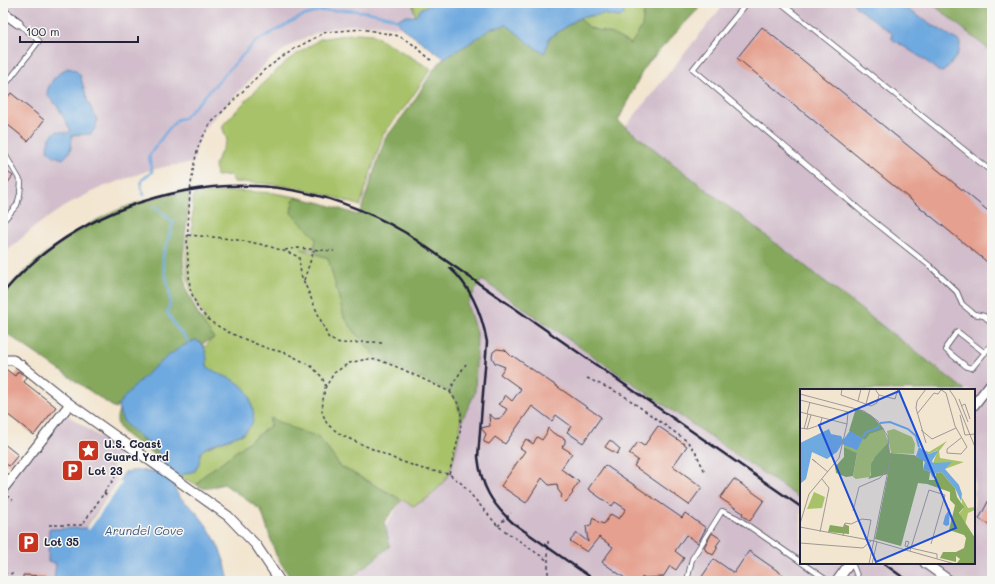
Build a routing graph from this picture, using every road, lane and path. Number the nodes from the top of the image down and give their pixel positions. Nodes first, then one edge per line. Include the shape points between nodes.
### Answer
1 (747, 3) edge
2 (781, 3) edge
3 (3, 12) edge
4 (18, 23) joint
5 (431, 60) dead end
6 (3, 88) edge
7 (3, 151) edge
8 (992, 172) edge
9 (3, 221) edge
10 (188, 235) junction
11 (283, 250) junction
12 (314, 250) junction
13 (334, 251) dead end
14 (303, 281) junction
15 (992, 323) edge
16 (384, 343) dead end
17 (992, 344) edge
18 (985, 353) junction
19 (3, 360) edge
20 (466, 364) dead end
21 (586, 378) dead end
22 (992, 382) edge
23 (326, 387) junction
24 (450, 392) junction
25 (975, 403) edge
26 (70, 404) junction
27 (705, 472) dead end
28 (449, 474) junction
29 (115, 476) dead end
30 (4, 491) edge
31 (104, 493) junction
32 (108, 496) dead end
33 (13, 500) dead end
34 (511, 513) dead end
35 (49, 525) dead end
36 (498, 526) junction
37 (548, 541) dead end
38 (548, 561) junction
39 (800, 562) edge
40 (803, 564) edge
41 (850, 564) edge
42 (851, 564) edge
43 (926, 564) edge
44 (4, 573) edge
45 (15, 574) dead end
46 (280, 581) edge
47 (548, 581) edge
48 (687, 581) edge
49 (828, 581) edge
50 (837, 581) edge
51 (858, 581) edge
52 (950, 581) edge

1 - 15 lane via 694,69 930,266 957,292 962,304 974,314 984,316
2 - 8 lane
3 - 4 street
4 - 6 lane via 39,41
5 - 10 path via 399,36 362,28 326,32 294,49 264,70 210,124 199,144 190,190
7 - 9 lane via 21,182 17,205
10 - 11 path via 248,241
10 - 23 path via 190,289 198,309 211,322 230,333 310,365 322,377
11 - 12 path
11 - 14 path via 299,258
12 - 13 path
12 - 14 path
14 - 16 path via 328,337 334,342
17 - 18 lane
18 - 18 lane via 970,368 946,350 946,347 958,332
19 - 26 street via 13,360 21,365
20 - 24 path
21 - 27 path via 623,395 687,442 695,451
22 - 25 street
23 - 24 path via 334,373 349,363 367,359 379,360 402,369
23 - 28 path via 322,412 327,424 341,435 394,459 423,469
24 - 28 path via 457,402 461,422
26 - 30 street
26 - 46 street via 228,516 261,551
28 - 36 path via 461,483
29 - 31 path
30 - 33 path
31 - 32 path
31 - 35 path via 82,525
34 - 36 path
36 - 38 path
37 - 38 path
38 - 47 path
39 - 48 lane via 737,518 722,511 692,559
40 - 49 lane
41 - 50 street
42 - 51 lane
43 - 52 street
44 - 45 path

